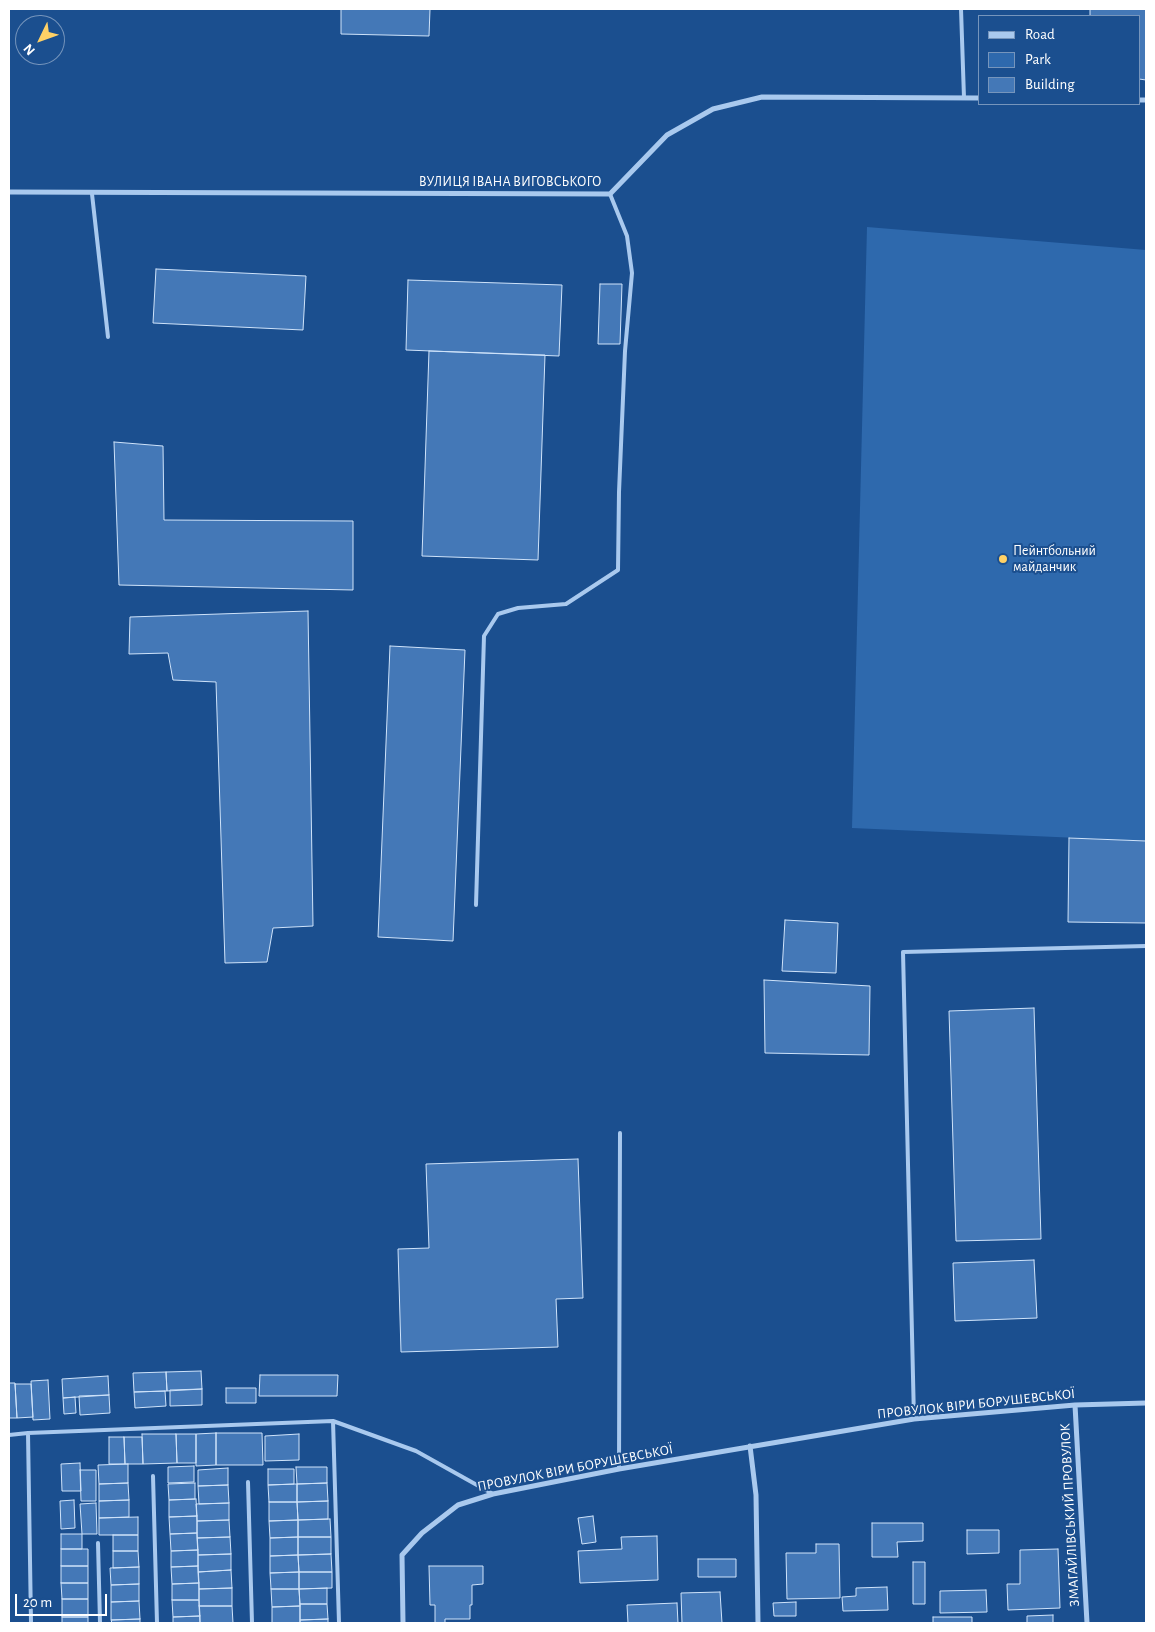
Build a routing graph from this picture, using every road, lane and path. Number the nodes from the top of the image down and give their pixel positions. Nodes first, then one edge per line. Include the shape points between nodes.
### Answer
1 (961, 9) edge
2 (964, 98) junction
3 (978, 98) edge
4 (9, 192) edge
5 (92, 194) junction
6 (610, 194) junction
7 (108, 337) dead end
8 (476, 906) dead end
9 (1146, 946) edge
10 (620, 1133) dead end
11 (1146, 1403) edge
12 (1076, 1405) junction
13 (914, 1419) junction
14 (333, 1421) junction
15 (28, 1433) junction
16 (9, 1435) edge
17 (750, 1446) junction
18 (619, 1469) junction
19 (153, 1476) dead end
20 (248, 1482) dead end
21 (493, 1494) junction
22 (98, 1543) dead end
23 (31, 1623) edge
24 (100, 1623) edge
25 (157, 1623) edge
26 (252, 1623) edge
27 (340, 1623) edge
28 (403, 1623) edge
29 (758, 1623) edge
30 (1087, 1623) edge

1 - 2 lane
2 - 3 street, ВУЛИЦЯ ІВАНА ВИГОВСЬКОГО
2 - 6 street, ВУЛИЦЯ ІВАНА ВИГОВСЬКОГО via 762,97 713,109 667,135
4 - 5 street, ВУЛИЦЯ ІВАНА ВИГОВСЬКОГО
5 - 6 street, ВУЛИЦЯ ІВАНА ВИГОВСЬКОГО
5 - 7 lane
6 - 8 lane via 627,236 632,273 625,351 618,570 566,604 518,608 498,614 484,636
9 - 13 lane via 903,952
10 - 18 lane
11 - 12 street, ПРОВУЛОК ВІРИ БОРУШЕВСЬКОЇ
12 - 13 street, ПРОВУЛОК ВІРИ БОРУШЕВСЬКОЇ
12 - 30 street, ЗМАГАЙЛІВСЬКИЙ ПРОВУЛОК
13 - 17 street, ПРОВУЛОК ВІРИ БОРУШЕВСЬКОЇ
14 - 15 lane
14 - 21 lane via 416,1451
14 - 27 lane
15 - 16 lane
15 - 23 lane
17 - 18 street, ПРОВУЛОК ВІРИ БОРУШЕВСЬКОЇ
17 - 29 street via 756,1495
18 - 21 street, ПРОВУЛОК ВІРИ БОРУШЕВСЬКОЇ
19 - 25 lane
20 - 26 lane
21 - 28 street, ПРОВУЛОК ВІРИ БОРУШЕВСЬКОЇ via 458,1505 422,1533 402,1555
22 - 24 lane

